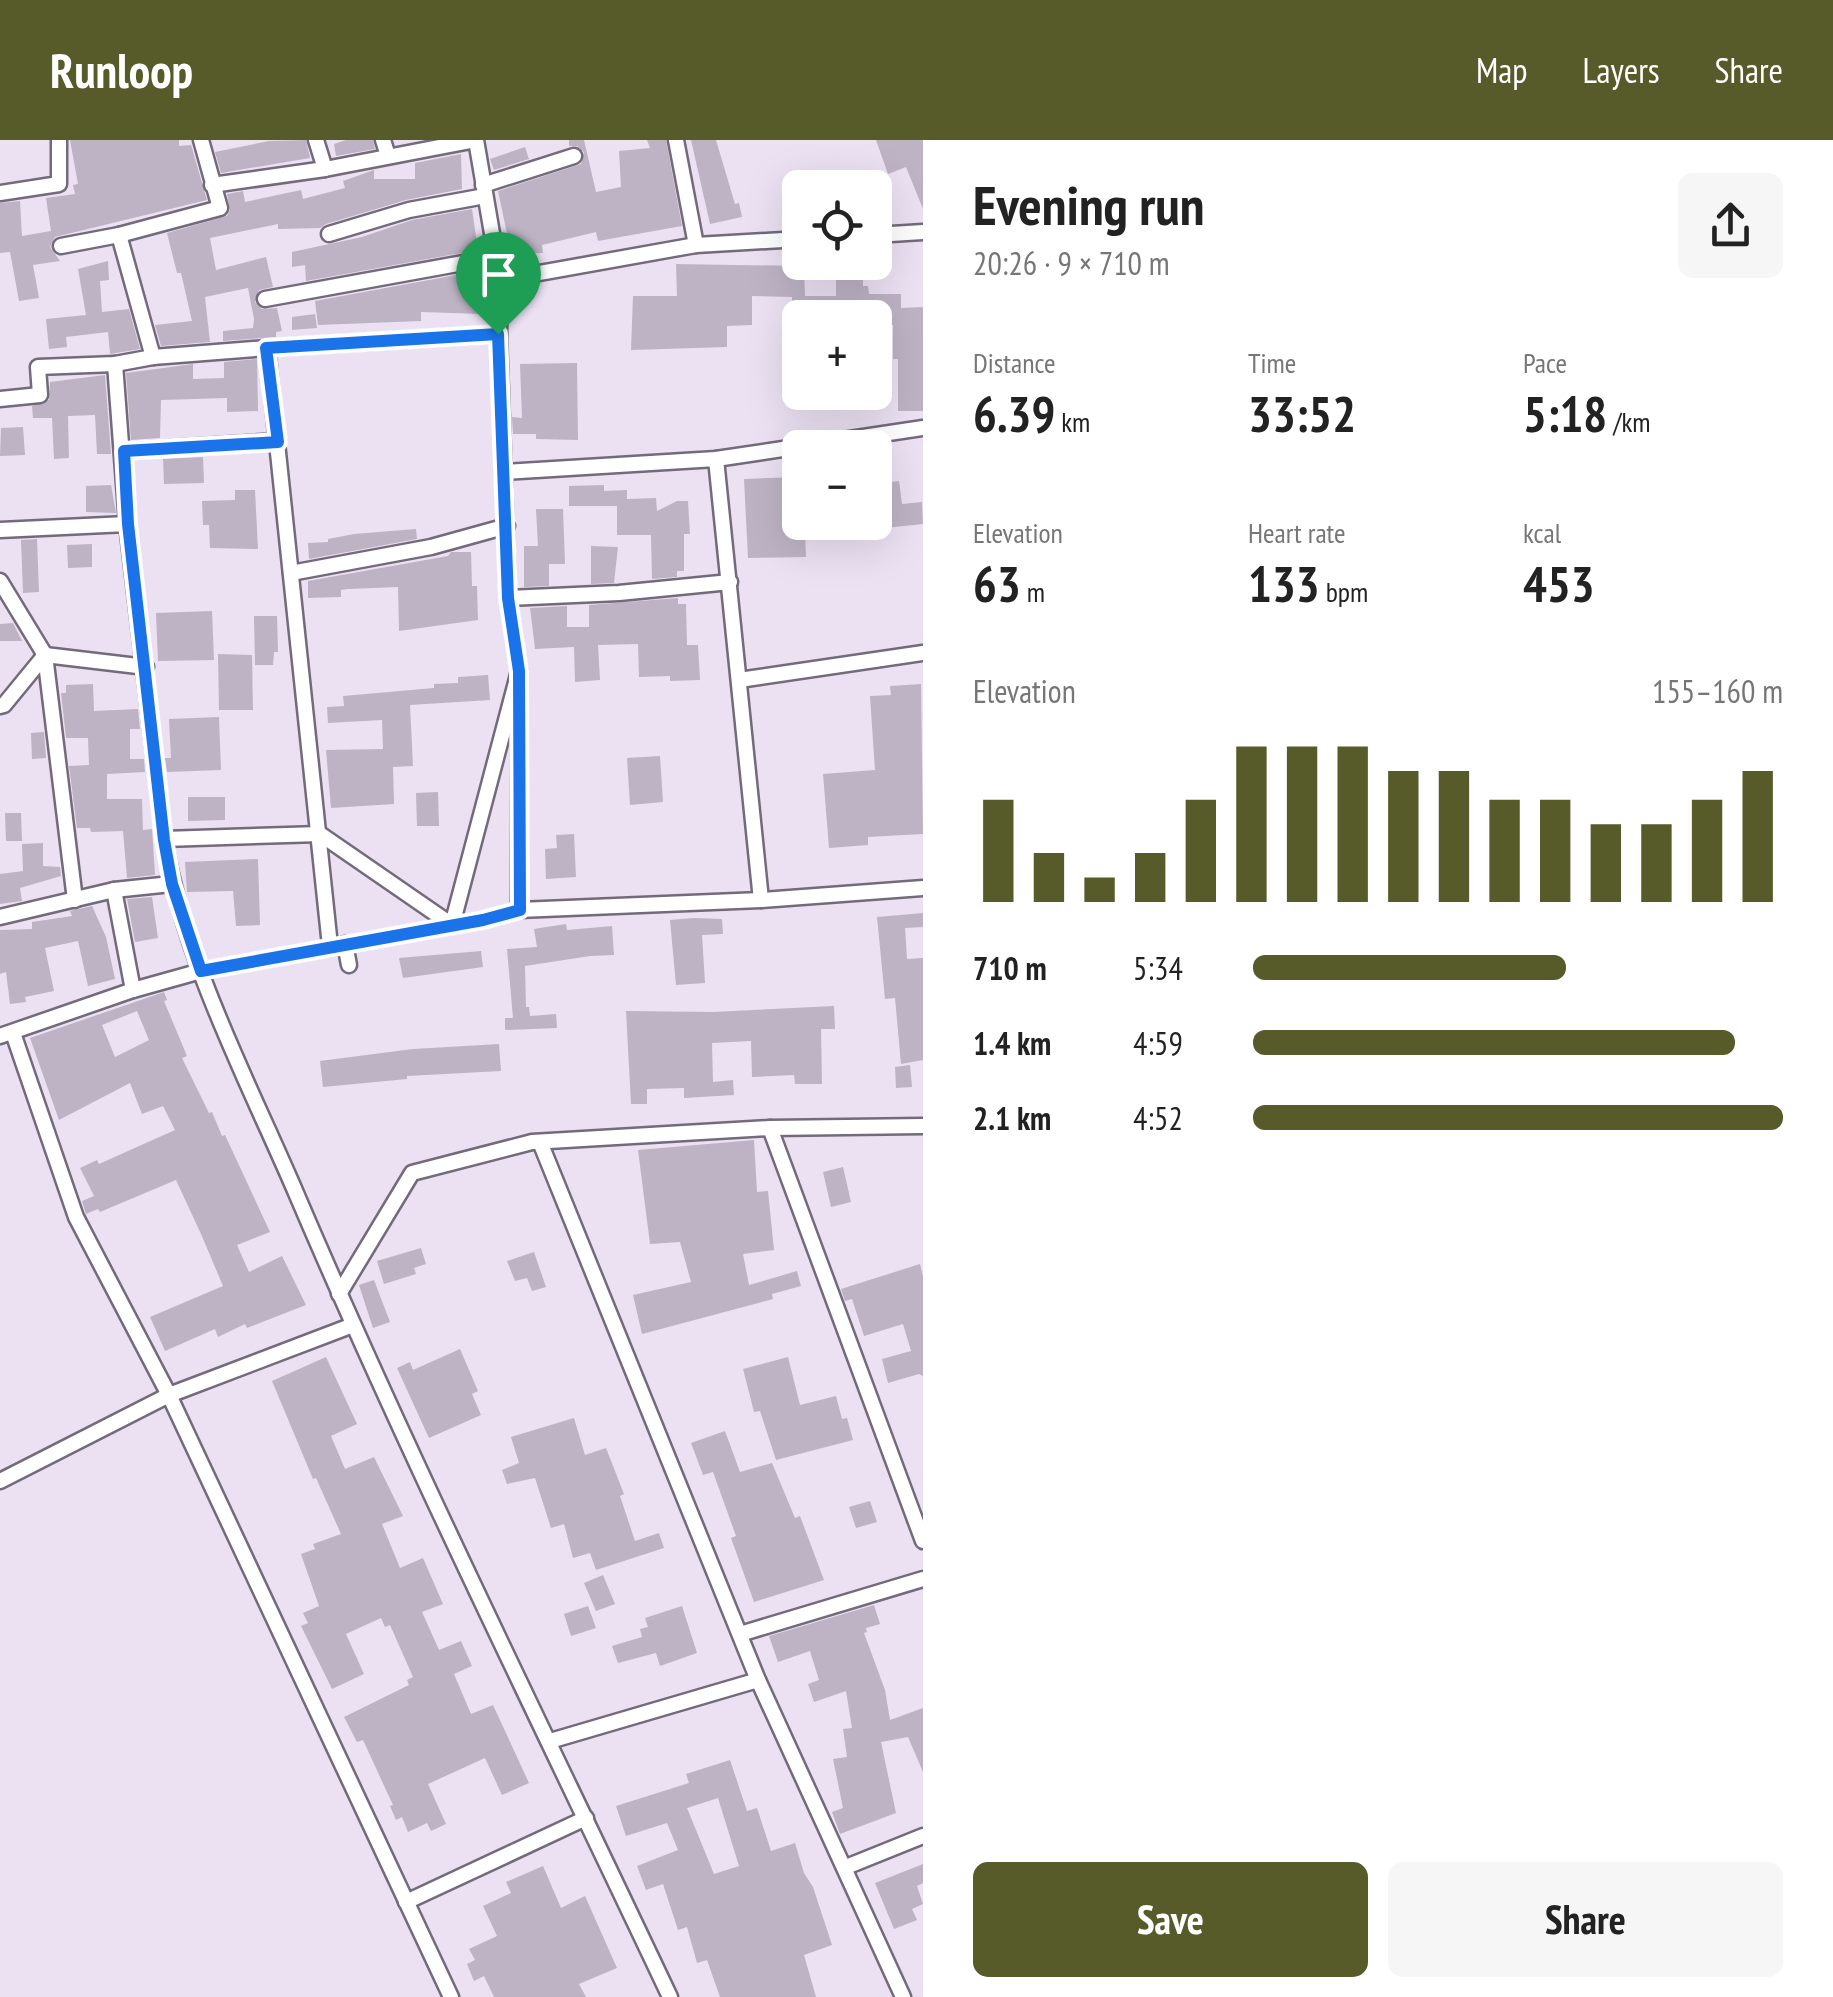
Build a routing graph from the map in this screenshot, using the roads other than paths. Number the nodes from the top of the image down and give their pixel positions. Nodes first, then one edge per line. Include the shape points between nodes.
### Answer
1 (59, 140) edge
2 (201, 140) edge
3 (316, 140) edge
4 (383, 140) edge
5 (476, 140) edge
6 (676, 140) edge
7 (388, 156) junction
8 (574, 156) dead end
9 (325, 169) junction
10 (212, 185) junction
11 (484, 190) junction
12 (0, 192) edge
13 (923, 232) edge
14 (330, 234) dead end
15 (892, 234) edge
16 (119, 235) junction
17 (782, 240) edge
18 (696, 245) junction
19 (61, 246) dead end
20 (496, 257) junction
21 (500, 280) junction
22 (265, 299) dead end
23 (498, 334) junction
24 (266, 348) junction
25 (153, 356) junction
26 (115, 364) junction
27 (0, 399) edge
28 (923, 428) edge
29 (278, 442) junction
30 (124, 451) junction
31 (716, 459) junction
32 (503, 472) junction
33 (128, 524) junction
34 (507, 526) junction
35 (0, 530) edge
36 (291, 573) junction
37 (0, 581) edge
38 (730, 582) junction
39 (508, 598) junction
40 (923, 654) edge
41 (45, 655) junction
42 (146, 667) junction
43 (519, 671) junction
44 (738, 680) junction
45 (0, 706) edge
46 (320, 834) junction
47 (164, 840) junction
48 (172, 884) junction
49 (923, 888) edge
50 (114, 890) junction
51 (74, 900) junction
52 (761, 900) junction
53 (520, 910) junction
54 (0, 917) edge
55 (452, 925) junction
56 (338, 945) junction
57 (349, 965) dead end
58 (201, 971) junction
59 (132, 990) junction
60 (6, 1034) edge
61 (923, 1126) edge
62 (770, 1128) junction
63 (540, 1142) junction
64 (339, 1294) junction
65 (353, 1325) junction
66 (170, 1395) junction
67 (0, 1481) edge
68 (923, 1541) edge
69 (923, 1578) edge
70 (740, 1634) junction
71 (758, 1680) junction
72 (550, 1741) junction
73 (586, 1818) junction
74 (923, 1836) edge
75 (846, 1867) junction
76 (406, 1902) junction
77 (451, 1997) edge
78 (670, 1997) edge
79 (903, 1997) edge

1 - 12 street via 59,184
2 - 10 street
3 - 9 street
4 - 7 street
5 - 7 street
5 - 11 street
6 - 18 street
7 - 9 street
8 - 11 street
9 - 10 street
10 - 16 street via 220,208
11 - 14 street
11 - 20 street
13 - 15 street
16 - 19 street
16 - 25 street
17 - 18 street
18 - 21 street
20 - 21 street
20 - 22 street
21 - 23 street
23 - 24 street
23 - 32 street
24 - 25 street
24 - 29 street
25 - 26 street
26 - 27 street via 38,367 40,395
26 - 30 street
28 - 31 street
29 - 30 street
29 - 36 street
30 - 33 street
31 - 32 street
31 - 38 street
32 - 34 street
33 - 35 street
33 - 42 street
34 - 36 street
34 - 39 street
36 - 46 street
37 - 41 street
38 - 39 street
38 - 44 street
39 - 43 street
40 - 44 street
41 - 42 street
41 - 45 street
41 - 51 street
42 - 47 street
43 - 53 street
43 - 55 street
44 - 52 street
46 - 47 street
46 - 55 street
46 - 56 street
47 - 48 street
48 - 50 street
48 - 58 street
49 - 52 street
50 - 51 street
50 - 59 street
51 - 54 street
52 - 53 street
53 - 55 street
55 - 56 street
56 - 57 street
56 - 58 street
58 - 59 street
58 - 64 street
59 - 60 street
60 - 66 street via 76,1217
61 - 62 street
62 - 63 street
62 - 68 street
63 - 64 street via 412,1173
63 - 70 street
64 - 65 street
65 - 66 street
65 - 72 street
66 - 67 street
66 - 76 street
69 - 70 street
70 - 71 street
71 - 72 street
71 - 75 street
72 - 73 street
73 - 76 street
73 - 78 street
74 - 75 street
75 - 79 street
76 - 77 street

